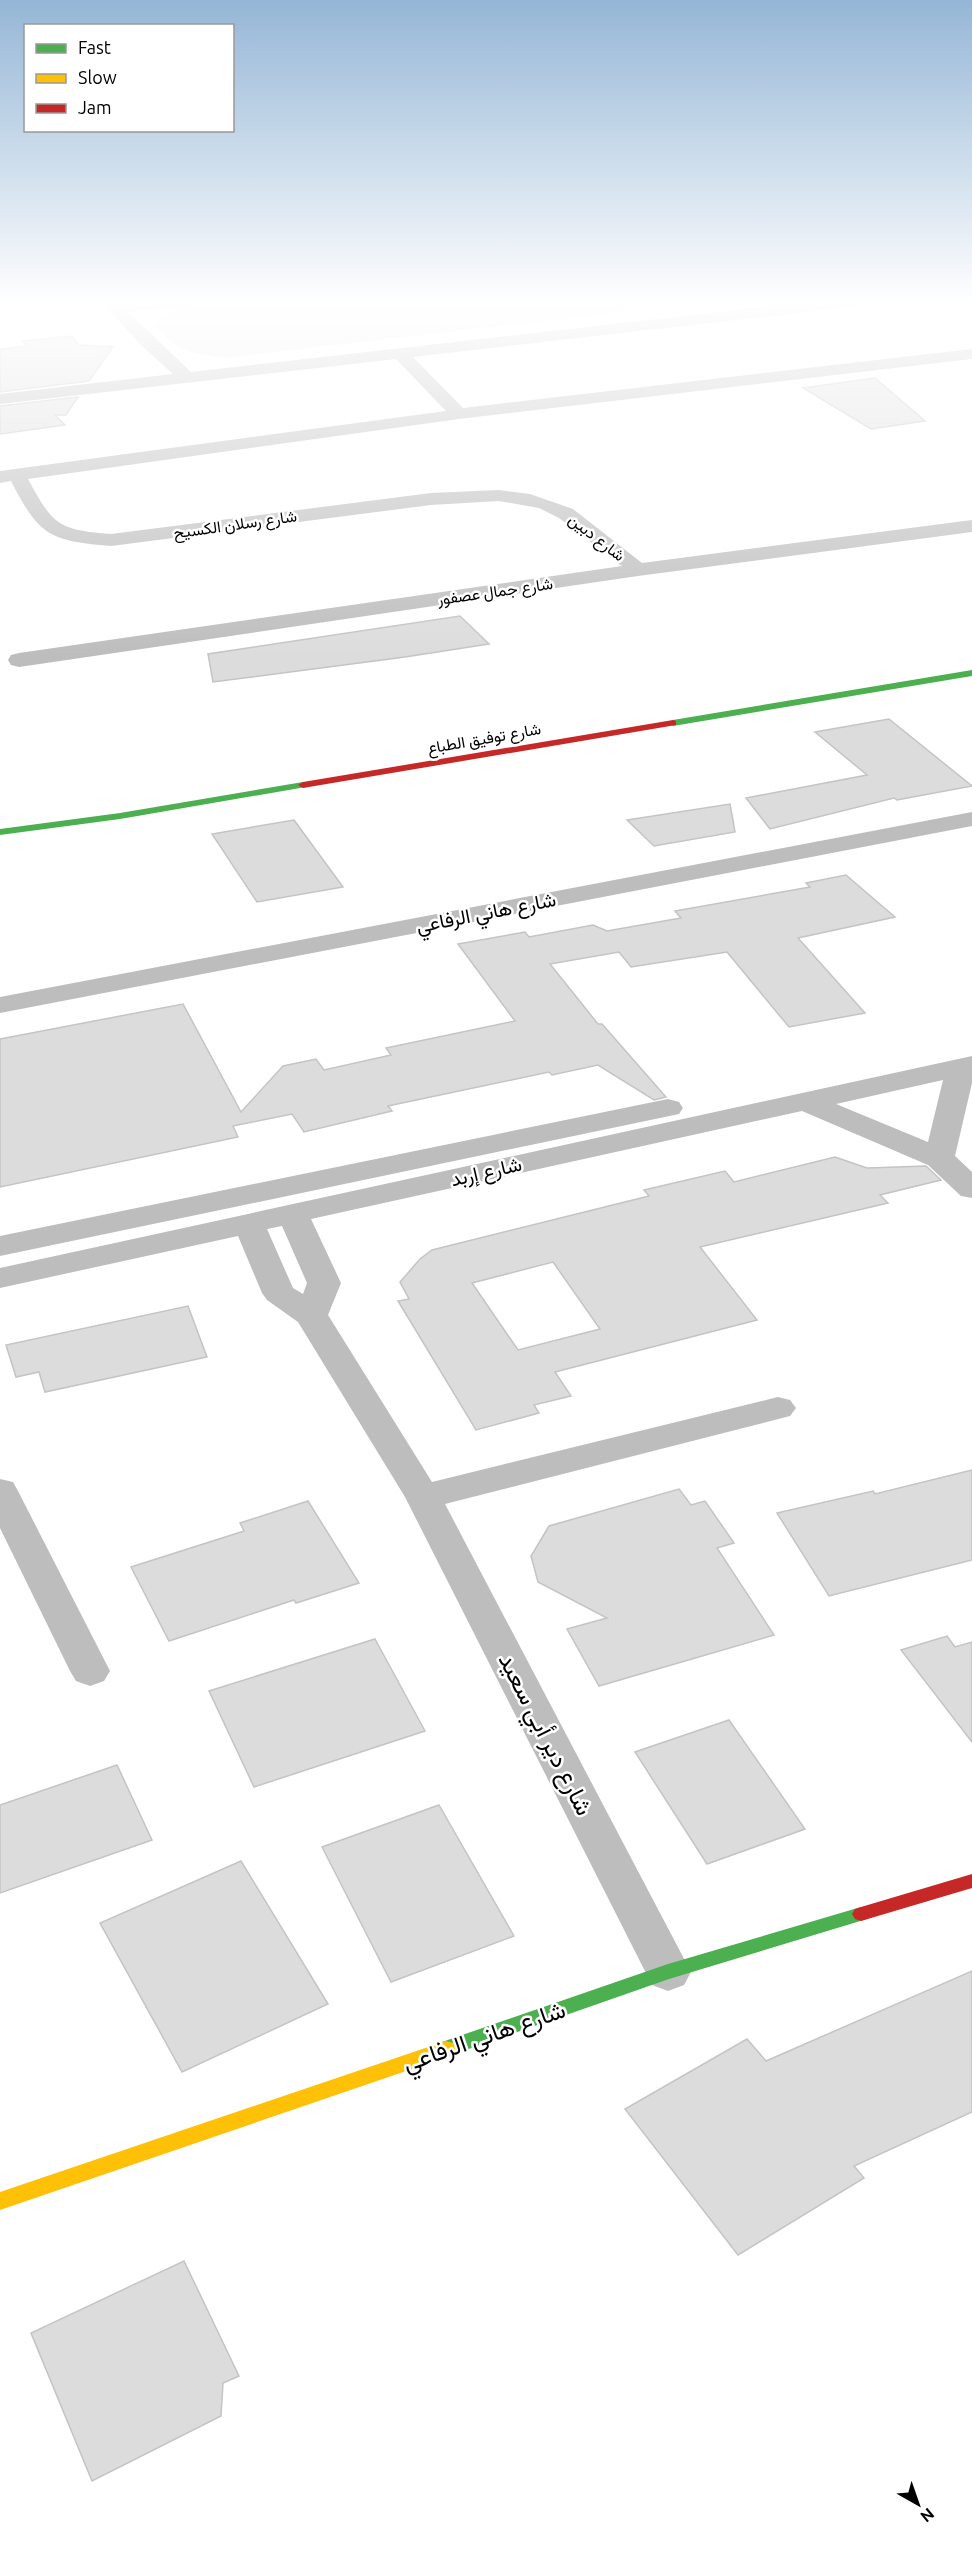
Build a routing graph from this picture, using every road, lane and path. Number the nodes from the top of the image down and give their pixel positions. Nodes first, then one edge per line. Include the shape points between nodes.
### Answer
1 (427, 418) edge
2 (8, 476) edge
3 (484, 494) joint
4 (972, 526) edge
5 (638, 570) junction
6 (19, 660) dead end
7 (972, 673) edge
8 (972, 819) edge
9 (0, 832) edge
10 (0, 1005) edge
11 (968, 1058) edge
12 (806, 1101) junction
13 (939, 1158) junction
14 (972, 1189) edge
15 (293, 1214) junction
16 (249, 1224) junction
17 (0, 1246) edge
18 (0, 1278) edge
19 (311, 1315) junction
20 (778, 1408) dead end
21 (0, 1491) edge
22 (423, 1497) junction
23 (90, 1671) dead end
24 (972, 1881) edge
25 (668, 1972) junction
26 (0, 2201) edge

1 - 2 street
2 - 3 street, شارع رسلان الكسيح via 49,528 69,535 111,540
3 - 5 street, شارع دبين via 531,498 559,508
4 - 5 street, شارع جمال عصفور
5 - 6 street, شارع جمال عصفور
7 - 9 street, شارع توفيق الطباع via 132,814
8 - 10 street, شارع هاني الرفاعي
11 - 12 street, شارع إربد
11 - 13 street
11 - 17 street, شارع إربد
12 - 13 street
12 - 15 street, شارع إربد
13 - 14 street
15 - 16 street, شارع إربد
15 - 19 street via 324,1283
16 - 18 street, شارع إربد
16 - 19 street, شارع دير أبي سعيد via 279,1293
19 - 22 street, شارع دير أبي سعيد
20 - 22 street
21 - 23 street
22 - 25 street, شارع دير أبي سعيد
24 - 25 street, شارع هاني الرفاعي
25 - 26 street, شارع هاني الرفاعي

